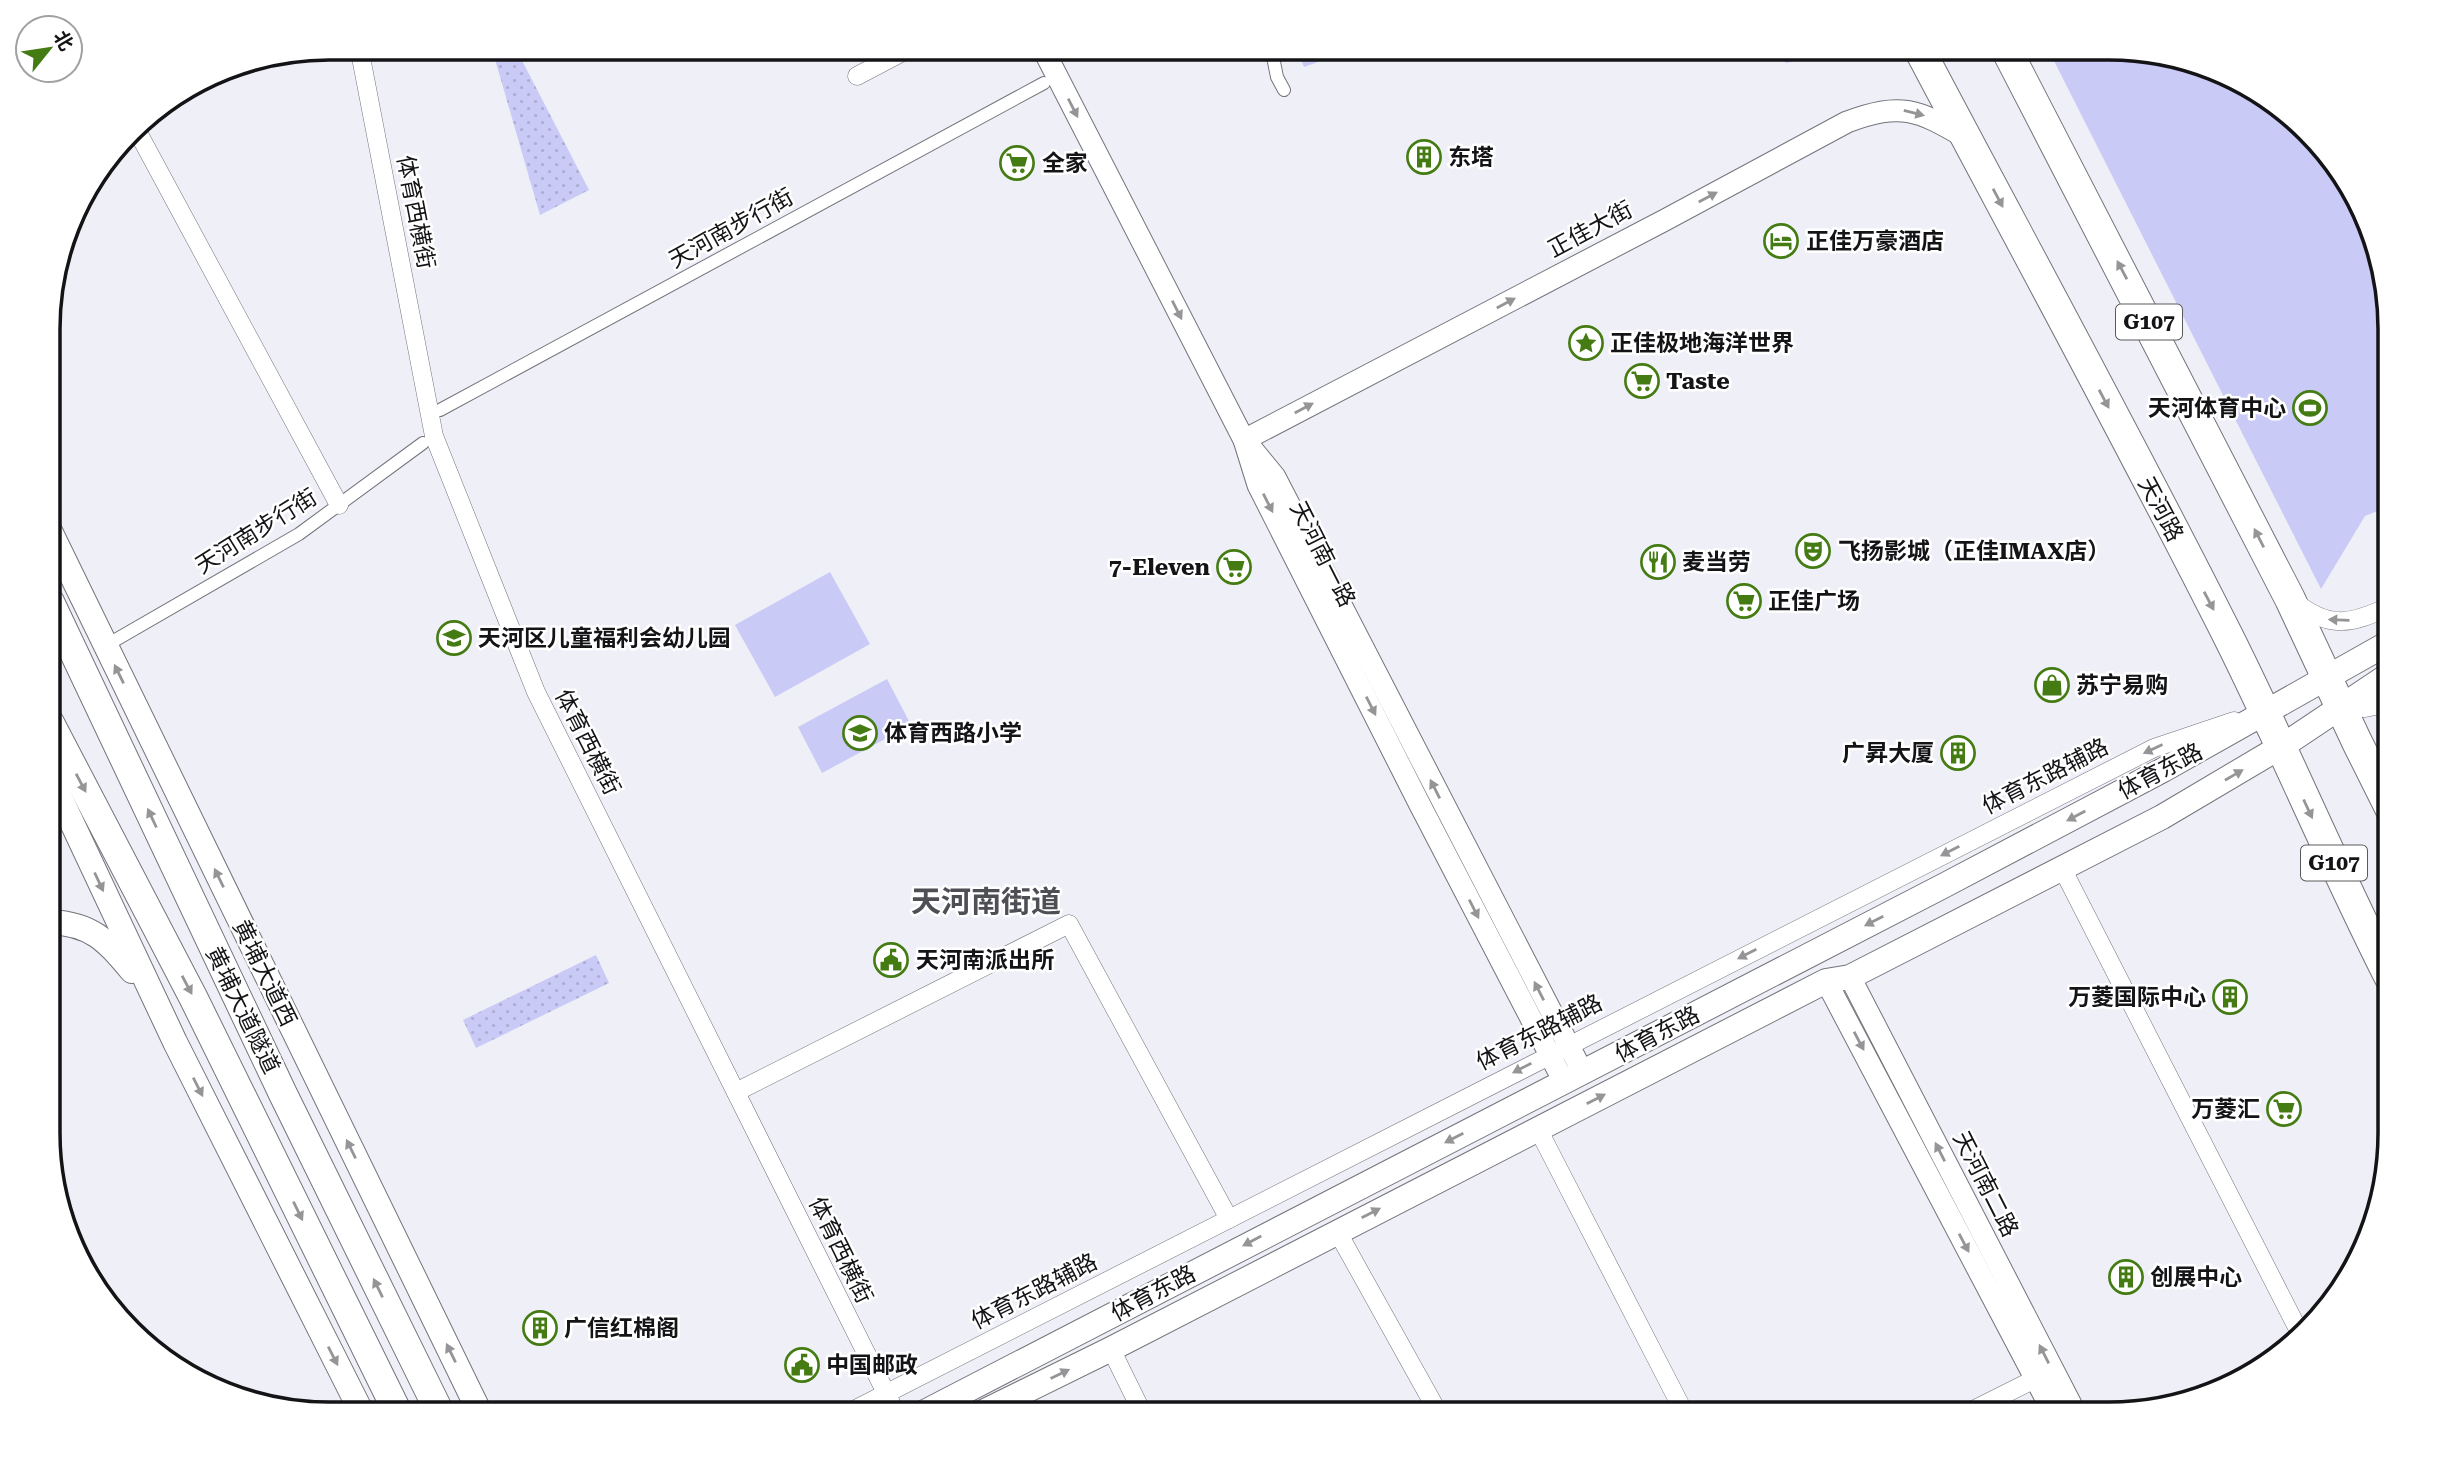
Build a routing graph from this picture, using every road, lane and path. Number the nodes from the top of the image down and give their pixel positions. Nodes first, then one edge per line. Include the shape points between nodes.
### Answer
1 (361, 60) edge
2 (887, 60) edge
3 (1049, 60) edge
4 (1274, 60) edge
5 (1925, 60) edge
6 (2012, 60) edge
7 (857, 76) dead end
8 (1044, 83) dead end
9 (1284, 90) dead end
10 (140, 136) edge
11 (1966, 138) junction
12 (440, 410) dead end
13 (1244, 440) junction
14 (423, 443) dead end
15 (339, 505) junction
16 (60, 552) edge
17 (2291, 599) junction
18 (2378, 612) edge
19 (60, 623) edge
20 (106, 646) junction
21 (2378, 648) edge
22 (2327, 676) junction
23 (2378, 682) edge
24 (2378, 705) edge
25 (2341, 706) junction
26 (2264, 712) junction
27 (60, 742) edge
28 (2281, 746) junction
29 (2378, 783) edge
30 (60, 797) edge
31 (2062, 868) junction
32 (60, 923) edge
33 (2378, 953) edge
34 (1838, 979) junction
35 (175, 1042) junction
36 (1559, 1050) junction
37 (1574, 1077) junction
38 (736, 1092) junction
39 (1538, 1129) junction
40 (1229, 1219) junction
41 (1337, 1231) junction
42 (2297, 1327) edge
43 (1111, 1349) junction
44 (2035, 1380) junction
45 (886, 1395) junction
46 (356, 1402) edge
47 (393, 1402) edge
48 (435, 1402) edge
49 (475, 1402) edge
50 (871, 1402) edge
51 (890, 1402) edge
52 (944, 1402) edge
53 (1003, 1402) edge
54 (1137, 1402) edge
55 (1432, 1402) edge
56 (1679, 1402) edge
57 (1990, 1402) edge
58 (2047, 1402) edge
59 (2069, 1402) edge

1 - 38 street, 体育西横街 via 433,436 536,692
2 - 7 street
3 -> 13 street, 天河南一路
4 - 9 street
5 - 11 highway, 天河路 / G107
17 -> 6 highway, G107
8 - 12 street, 天河南步行街
10 - 15 street
13 -> 11 street, 正佳大街 via 1847,122 1879,111 1903,110 1938,121
11 -> 26 highway, 天河路 / G107
13 - 36 street, 天河南一路 via 1258,485
14 - 15 street, 天河南步行街
15 - 20 street, 天河南步行街 via 299,534
16 - 20 main road, 黄埔大道西
18 -> 17 street via 2364,619 2333,622
17 - 22 highway, G107
48 -> 19 main road, 黄埔大道隧道
49 -> 20 main road, 黄埔大道西
21 - 22 main road, 体育东路
22 - 25 highway, G107
22 - 26 main road, 体育东路
23 - 25 main road, 体育东路
24 - 25 street
25 - 28 main road, 体育东路
25 - 29 highway, G107
26 - 28 highway, 天河路 / G107
26 -> 36 street, 体育东路辅路 via 2154,748
26 -> 37 main road, 体育东路 via 2163,770
27 -> 47 main road, 黄埔大道隧道 via 193,997
31 -> 28 main road, 体育东路 via 2162,817
28 -> 33 highway, 天河路 / G107
30 -> 35 main road
31 - 34 main road, 体育东路
31 - 42 street
32 - 35 main road via 84,927 107,943 134,975
39 -> 34 main road, 体育东路
34 -> 44 street, 天河南二路
59 -> 34 street, 天河南二路
35 -> 46 main road
36 - 37 street, 天河南一路
36 -> 40 street, 体育东路辅路
37 -> 52 main road, 体育东路
38 - 40 street via 1069,924
38 - 45 street, 体育西横街
41 -> 39 main road, 体育东路
39 - 56 street
40 - 45 street, 体育东路辅路
41 - 43 main road, 体育东路
41 - 55 street
53 -> 43 main road, 体育东路
43 - 54 street
44 - 57 street
44 - 58 street, 天河南二路
45 - 50 street, 体育东路辅路
45 - 51 street, 体育西横街

